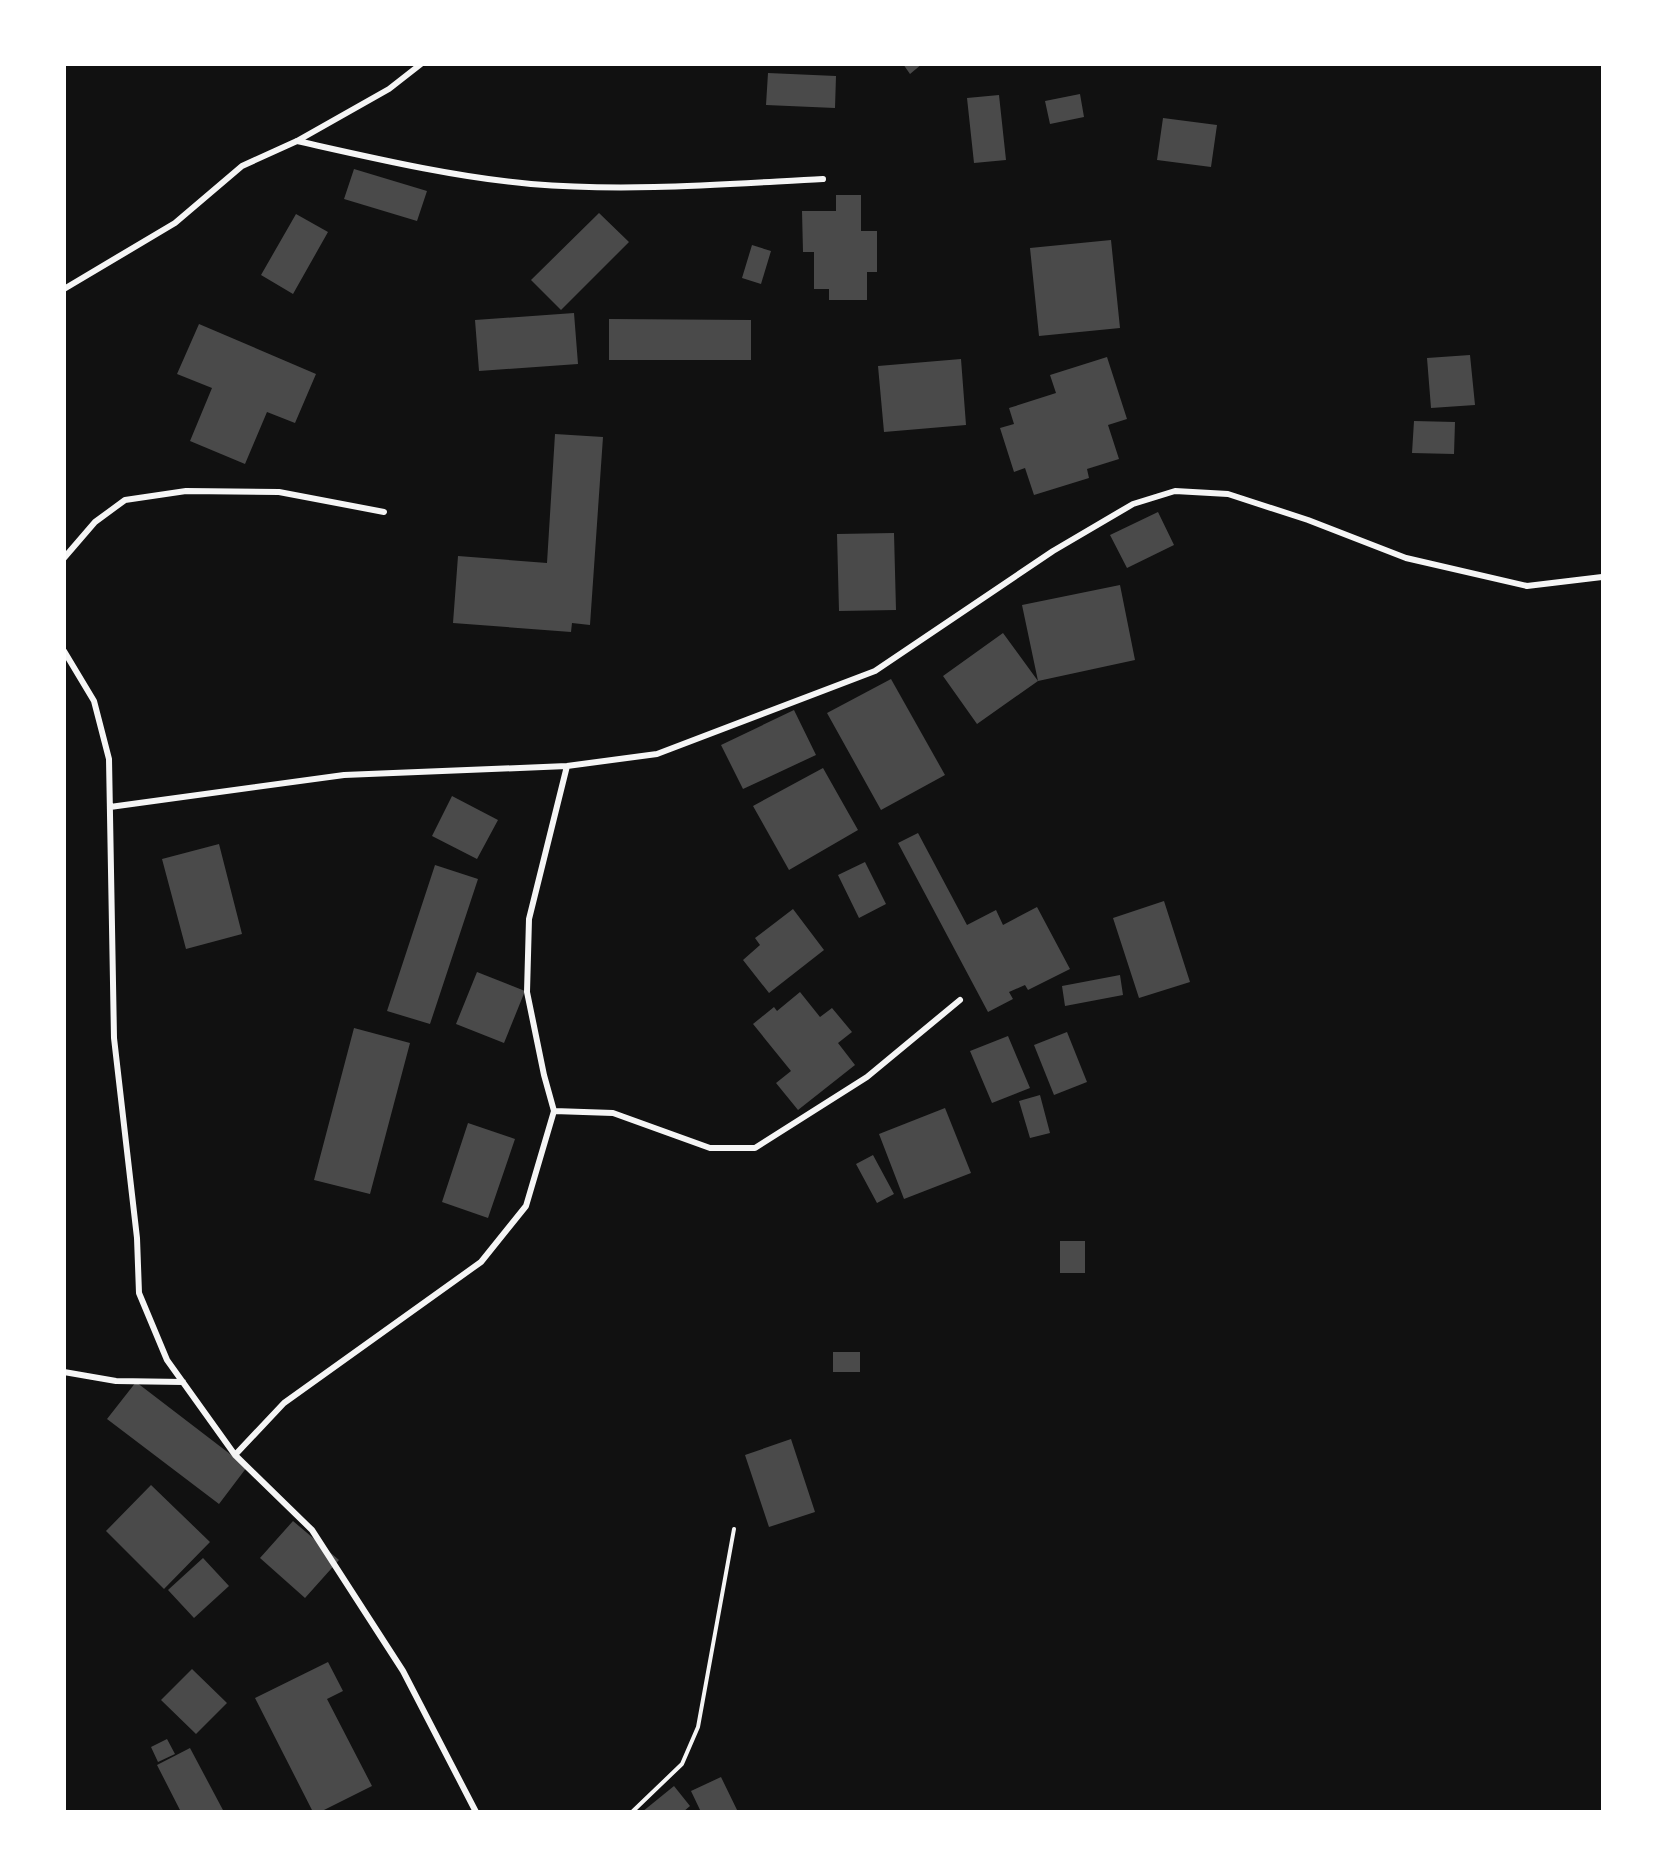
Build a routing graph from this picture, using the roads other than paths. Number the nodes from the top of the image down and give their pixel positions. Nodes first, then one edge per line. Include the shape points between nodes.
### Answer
1 (421, 64) edge
2 (297, 141) junction
3 (823, 179) dead end
4 (64, 289) edge
5 (384, 512) dead end
6 (64, 558) edge
7 (1602, 577) edge
8 (64, 651) edge
9 (567, 766) junction
10 (110, 807) junction
11 (960, 1000) dead end
12 (554, 1111) junction
13 (64, 1372) edge
14 (183, 1382) junction
15 (235, 1455) junction
16 (476, 1812) edge

1 - 2 street via 389,89
2 - 3 street via 410,166 531,183 649,187
2 - 4 street via 243,166 175,223
5 - 6 street via 279,492 186,491 124,500 95,522
7 - 9 street via 1527,586 1407,558 1228,494 1175,491 1133,504 1053,551 875,671 657,754
8 - 10 street via 94,701 109,759
9 - 10 street via 344,775
9 - 12 street via 529,919 527,992
10 - 14 street via 114,1038 137,1238 139,1293 167,1360
11 - 12 street via 867,1077 754,1148 710,1148 613,1113
12 - 15 street via 526,1206 481,1262 284,1402
13 - 14 street via 116,1381
14 - 15 street
15 - 16 street via 312,1530 403,1671

